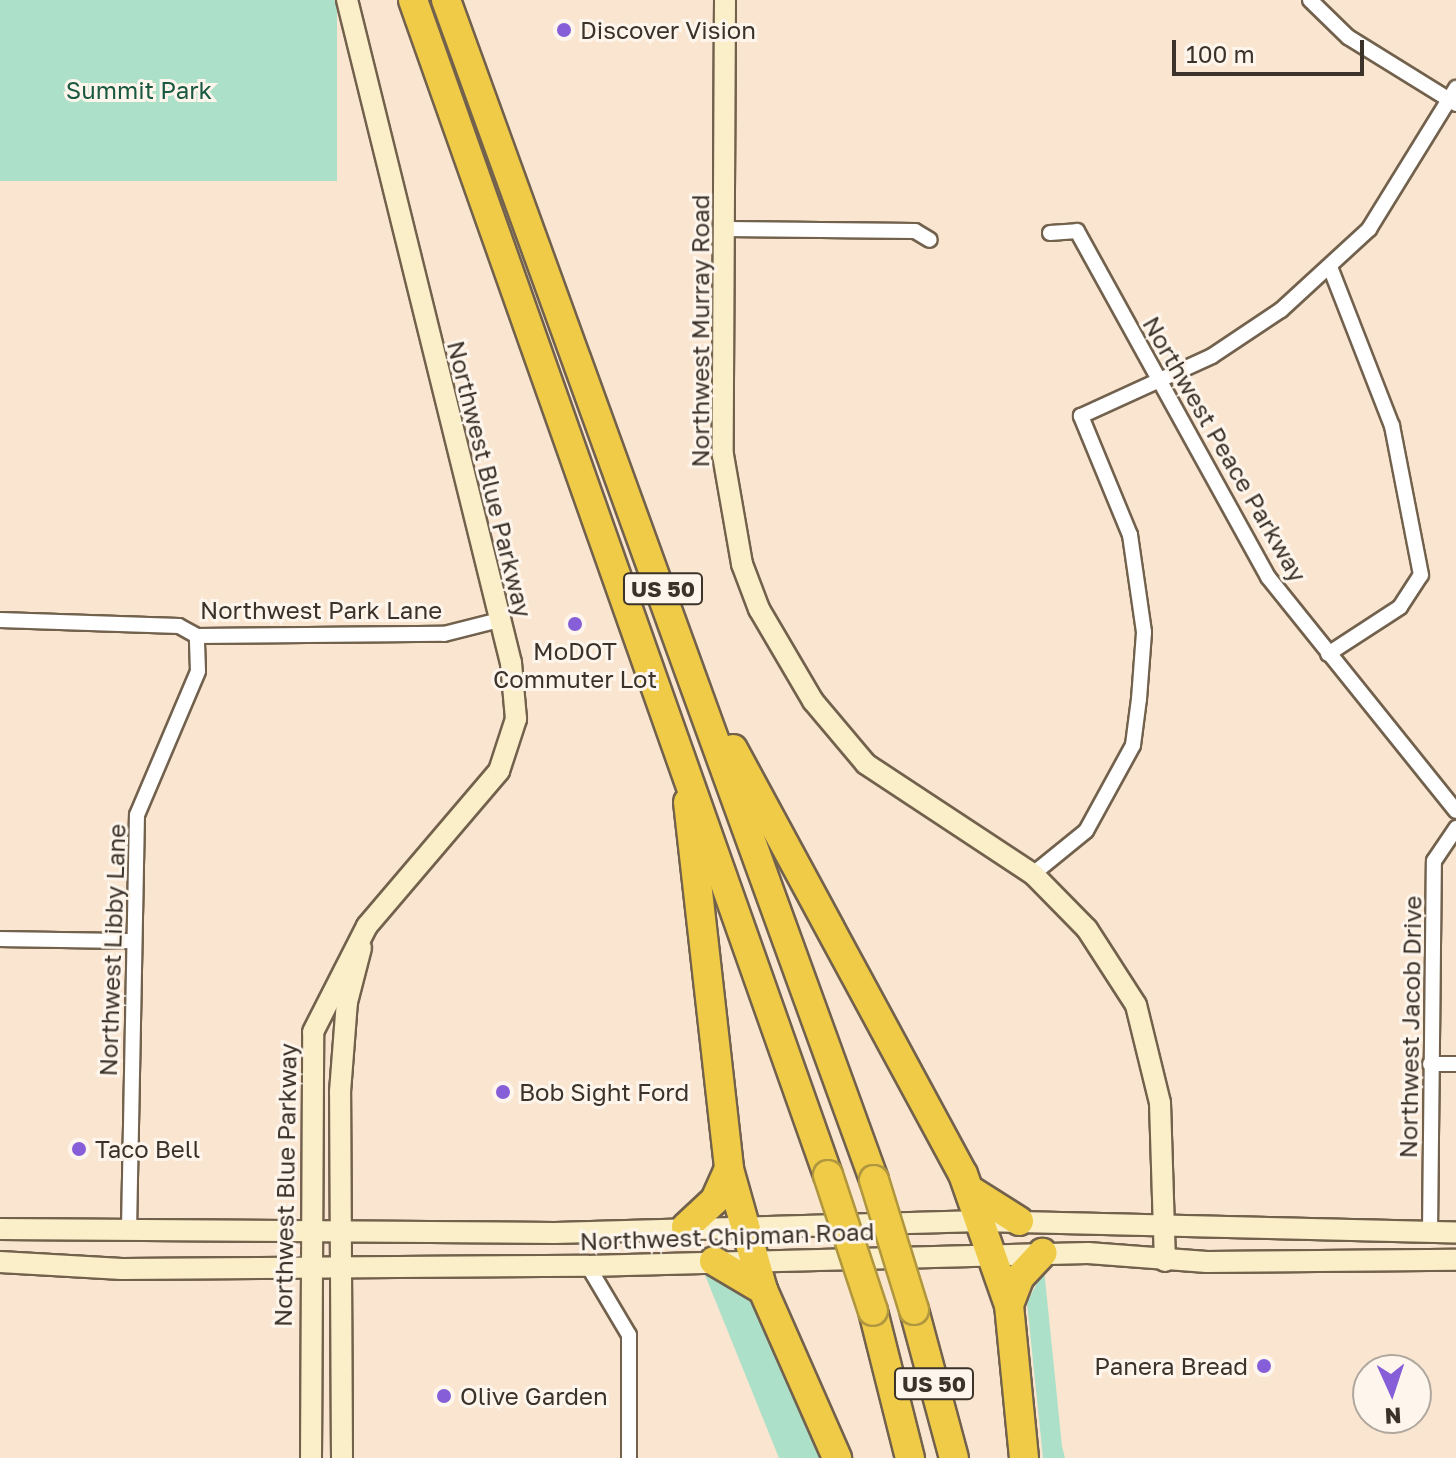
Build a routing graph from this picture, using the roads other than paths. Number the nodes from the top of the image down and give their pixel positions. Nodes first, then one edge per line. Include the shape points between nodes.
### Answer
1 (347, 0) edge
2 (413, 0) edge
3 (446, 0) edge
4 (725, 0) edge
5 (1310, 0) edge
6 (1454, 98) edge
7 (726, 229) junction
8 (1050, 233) dead end
9 (930, 240) dead end
10 (1330, 267) junction
11 (1161, 383) junction
12 (0, 620) edge
13 (499, 620) junction
14 (197, 636) junction
15 (1328, 654) junction
16 (703, 696) junction
17 (679, 743) junction
18 (1456, 811) edge
19 (1456, 828) edge
20 (1033, 874) junction
21 (367, 926) junction
22 (0, 939) edge
23 (132, 941) junction
24 (1430, 1064) junction
25 (1456, 1064) edge
26 (729, 1169) junction
27 (968, 1188) junction
28 (981, 1221) junction
29 (1019, 1221) junction
30 (745, 1224) junction
31 (686, 1227) junction
32 (308, 1228) junction
33 (1164, 1228) junction
34 (0, 1229) edge
35 (344, 1229) junction
36 (129, 1230) junction
37 (1430, 1233) junction
38 (1456, 1233) edge
39 (1042, 1253) junction
40 (992, 1255) junction
41 (757, 1259) junction
42 (1382, 1260) junction
43 (1456, 1260) edge
44 (714, 1261) junction
45 (1165, 1261) junction
46 (0, 1262) edge
47 (588, 1266) junction
48 (344, 1267) junction
49 (308, 1268) junction
50 (763, 1290) junction
51 (1009, 1305) junction
52 (311, 1458) edge
53 (342, 1458) edge
54 (629, 1458) edge
55 (837, 1458) edge
56 (910, 1458) edge
57 (954, 1458) edge
58 (1024, 1458) edge

1 - 13 street, Northwest Blue Parkway
2 - 17 highway, US 50
3 - 16 highway, US 50
4 - 7 street, Northwest Murray Road
5 - 6 street via 1348,37
6 - 10 street via 1411,172
7 - 9 street via 915,231
7 - 20 street, Northwest Murray Road via 723,455 742,564 759,609 813,701 866,764
8 - 11 street, Northwest Peace Parkway via 1077,231
10 - 11 street via 1281,310
10 - 15 street via 1392,426 1421,575 1400,607
11 - 15 street, Northwest Peace Parkway via 1268,577
11 - 20 street via 1081,416 1130,535 1144,632 1139,699 1133,745 1086,831
12 - 14 street, Northwest Park Lane via 179,626
13 - 14 street, Northwest Park Lane via 444,634
13 - 21 street, Northwest Blue Parkway via 516,719 499,771
14 - 23 street, Northwest Libby Lane via 198,671 137,815
15 - 18 street, Northwest Peace Parkway
16 - 27 highway
16 - 57 highway, US 50, bridge via 874,1180
17 - 26 highway
17 - 56 highway, US 50, bridge via 873,1311
19 - 24 street, Northwest Jacob Drive via 1434,861
20 - 33 street, Northwest Murray Road via 1087,929 1136,1005 1160,1103
21 - 32 street, Northwest Blue Parkway via 313,1032
21 - 35 street, Northwest Blue Parkway via 342,1044
22 - 23 street
23 - 36 street, Northwest Libby Lane
24 - 25 street
24 - 37 street, Northwest Jacob Drive
26 - 30 highway
26 - 31 highway via 715,1200
27 - 28 highway
27 - 29 highway
28 - 29 street, Northwest Chipman Road
28 - 30 street, Northwest Chipman Road
28 - 40 highway
29 - 33 street, Northwest Chipman Road
30 - 31 street, Northwest Chipman Road
30 - 41 highway
31 - 35 street, Northwest Chipman Road
32 - 35 street, Northwest Chipman Road
32 - 36 street, Northwest Chipman Road
32 - 49 street, Northwest Blue Parkway
33 - 37 street, Northwest Chipman Road
33 - 45 street, Northwest Murray Road
34 - 36 street, Northwest Chipman Road
35 - 48 street, Northwest Blue Parkway
37 - 38 street, Northwest Chipman Road
37 - 42 street via 1417,1247
39 - 40 street, Northwest Chipman Road
39 - 45 street, Northwest Chipman Road
39 - 51 highway via 1020,1277
40 - 41 street, Northwest Chipman Road
40 - 51 highway
41 - 44 street, Northwest Chipman Road
41 - 50 highway
42 - 43 street, Northwest Chipman Road
42 - 45 street, Northwest Chipman Road
44 - 47 street, Northwest Chipman Road
44 - 50 highway
46 - 49 street, Northwest Chipman Road
47 - 48 street, Northwest Chipman Road
47 - 54 street via 629,1335
48 - 49 street, Northwest Chipman Road
48 - 53 street, Northwest Blue Parkway
49 - 52 street, Northwest Blue Parkway
50 - 55 highway
51 - 58 highway

